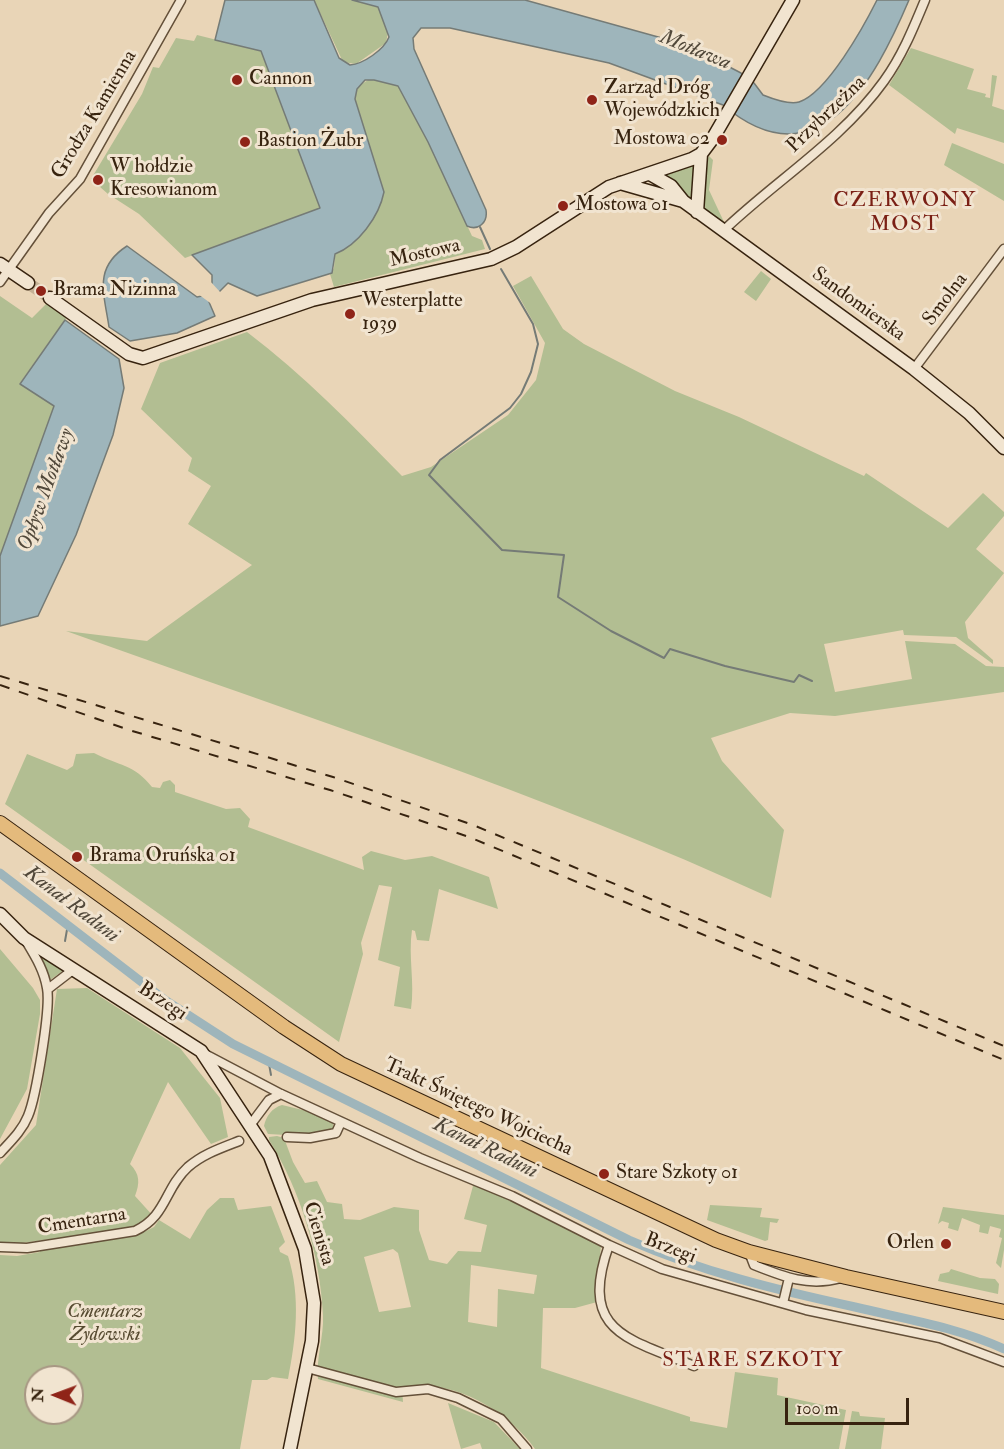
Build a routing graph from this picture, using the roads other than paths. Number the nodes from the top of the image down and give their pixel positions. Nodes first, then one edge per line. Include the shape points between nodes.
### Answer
1 (181, 0) edge
2 (793, 0) edge
3 (925, 0) edge
4 (701, 154) junction
5 (650, 174) junction
6 (620, 183) junction
7 (683, 201) junction
8 (697, 212) junction
9 (723, 231) junction
10 (1004, 249) edge
11 (5, 267) edge
12 (0, 282) edge
13 (28, 283) tunnel mouth
14 (50, 298) tunnel mouth
15 (914, 369) junction
16 (1004, 448) edge
17 (0, 823) edge
18 (0, 914) edge
19 (24, 938) junction
20 (74, 969) junction
21 (48, 989) junction
22 (201, 1052) junction
23 (280, 1094) junction
24 (341, 1122) junction
25 (251, 1124) junction
26 (287, 1137) dead end
27 (239, 1141) dead end
28 (0, 1154) edge
29 (609, 1245) junction
30 (0, 1247) edge
31 (749, 1252) junction
32 (846, 1276) junction
33 (788, 1282) junction
34 (783, 1301) junction
35 (1001, 1314) edge
36 (1004, 1362) edge
37 (694, 1366) dead end
38 (307, 1368) junction
39 (290, 1449) edge
40 (527, 1449) edge

1 - 11 street, Grodza Kamienna via 80,179
2 - 4 street
3 - 9 street, Przybrzeżna via 907,44 882,83 838,132
4 - 5 street, Mostowa
4 - 8 street
5 - 6 street, Mostowa
5 - 7 street, Sandomierska via 671,186
6 - 7 street, Sandomierska
6 - 14 street, Mostowa via 491,259 304,303 143,358 129,354
7 - 8 street, Sandomierska
8 - 9 street, Sandomierska
9 - 15 street, Sandomierska
10 - 15 street, Smolna
11 - 12 street, Grodza Kamienna
11 - 13 street
15 - 16 street, Sandomierska via 969,413
17 - 31 main road, Trakt Świętego Wojciecha via 341,1064 688,1229
18 - 19 street, Brzegi
19 - 20 street, Brzegi
19 - 21 street via 38,960
20 - 21 street
20 - 22 street, Brzegi
21 - 28 street via 30,1111
22 - 23 street, Brzegi
22 - 25 street, Cienista
23 - 24 street, Brzegi
23 - 25 street via 269,1100
24 - 26 street via 336,1133
24 - 29 street, Brzegi via 512,1196
25 - 38 street, Cienista via 277,1171 307,1257 314,1312
27 - 30 street, Cmentarna via 188,1167 155,1219 142,1228 27,1248
29 - 34 street, Brzegi via 663,1269
29 - 37 street via 600,1300 608,1324 627,1338
31 - 32 main road, Trakt Świętego Wojciecha
31 - 33 street via 754,1265
32 - 33 street via 822,1284
32 - 35 main road, Trakt Świętego Wojciecha
33 - 34 street
34 - 36 street, Brzegi via 834,1317 940,1338
38 - 39 street, Cienista
38 - 40 street via 396,1392 428,1389 458,1398 501,1419

